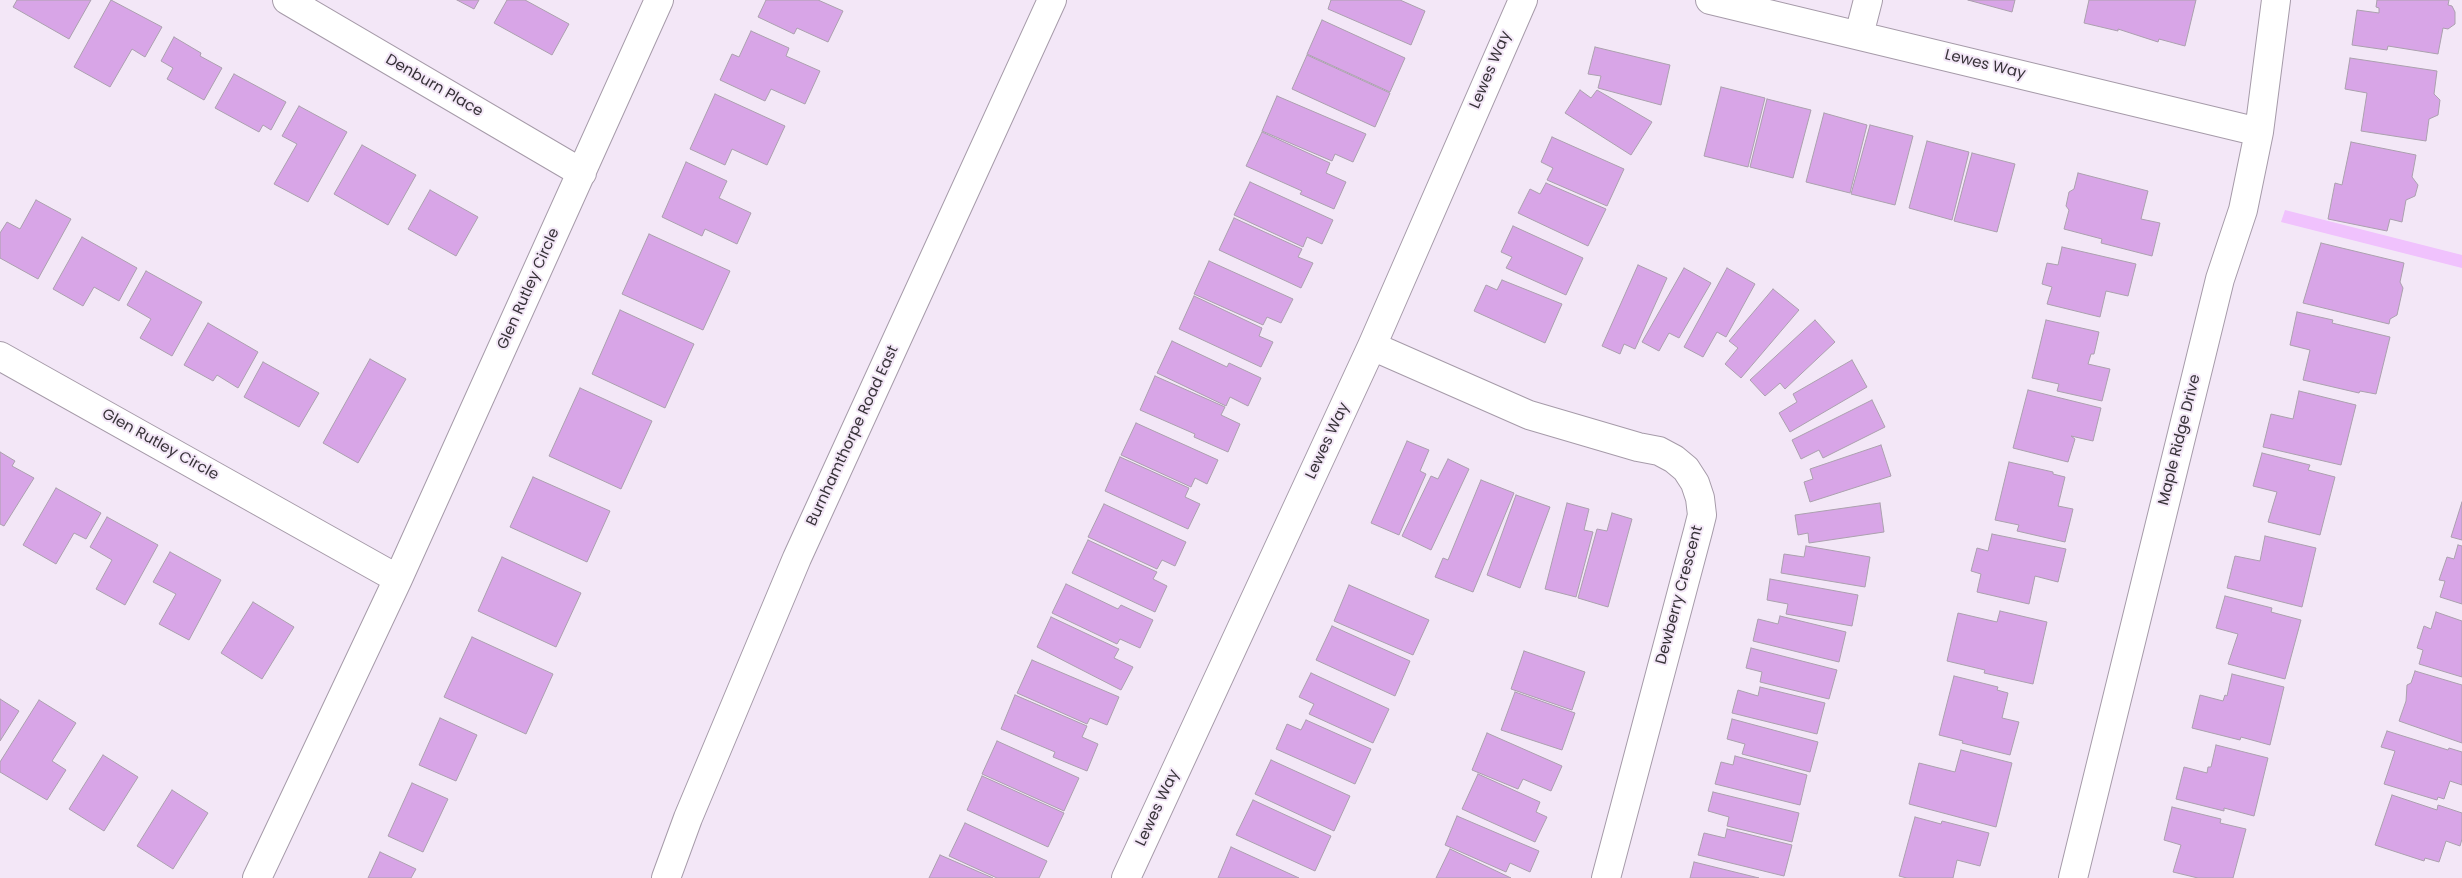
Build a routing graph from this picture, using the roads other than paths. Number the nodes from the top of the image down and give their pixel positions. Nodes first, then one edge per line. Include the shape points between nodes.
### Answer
1 (287, 0) edge
2 (659, 0) edge
3 (1052, 0) edge
4 (1522, 0) edge
5 (1710, 0) edge
6 (1868, 0) edge
7 (2276, 0) edge
8 (1859, 35) junction
9 (2259, 132) junction
10 (582, 173) junction
11 (1372, 346) junction
12 (0, 356) edge
13 (398, 578) junction
14 (257, 878) edge
15 (666, 878) edge
16 (1126, 878) edge
17 (1606, 878) edge
18 (2073, 878) edge

1 - 10 street, Denburn Place
2 - 10 street, Glen Rutley Circle
3 - 15 street, Burnhamthorpe Road East via 797,558
4 - 11 street, Lewes Way
5 - 8 street, Lewes Way
6 - 8 street
7 - 9 street, Maple Ridge Drive
8 - 9 street, Lewes Way
9 - 18 street, Maple Ridge Drive via 2243,210 2220,279
10 - 13 street, Glen Rutley Circle
11 - 16 street, Lewes Way
11 - 17 street, Dewberry Crescent via 1530,415 1659,451 1686,469 1695,483 1702,515
12 - 13 street, Glen Rutley Circle
13 - 14 street, Glen Rutley Circle

